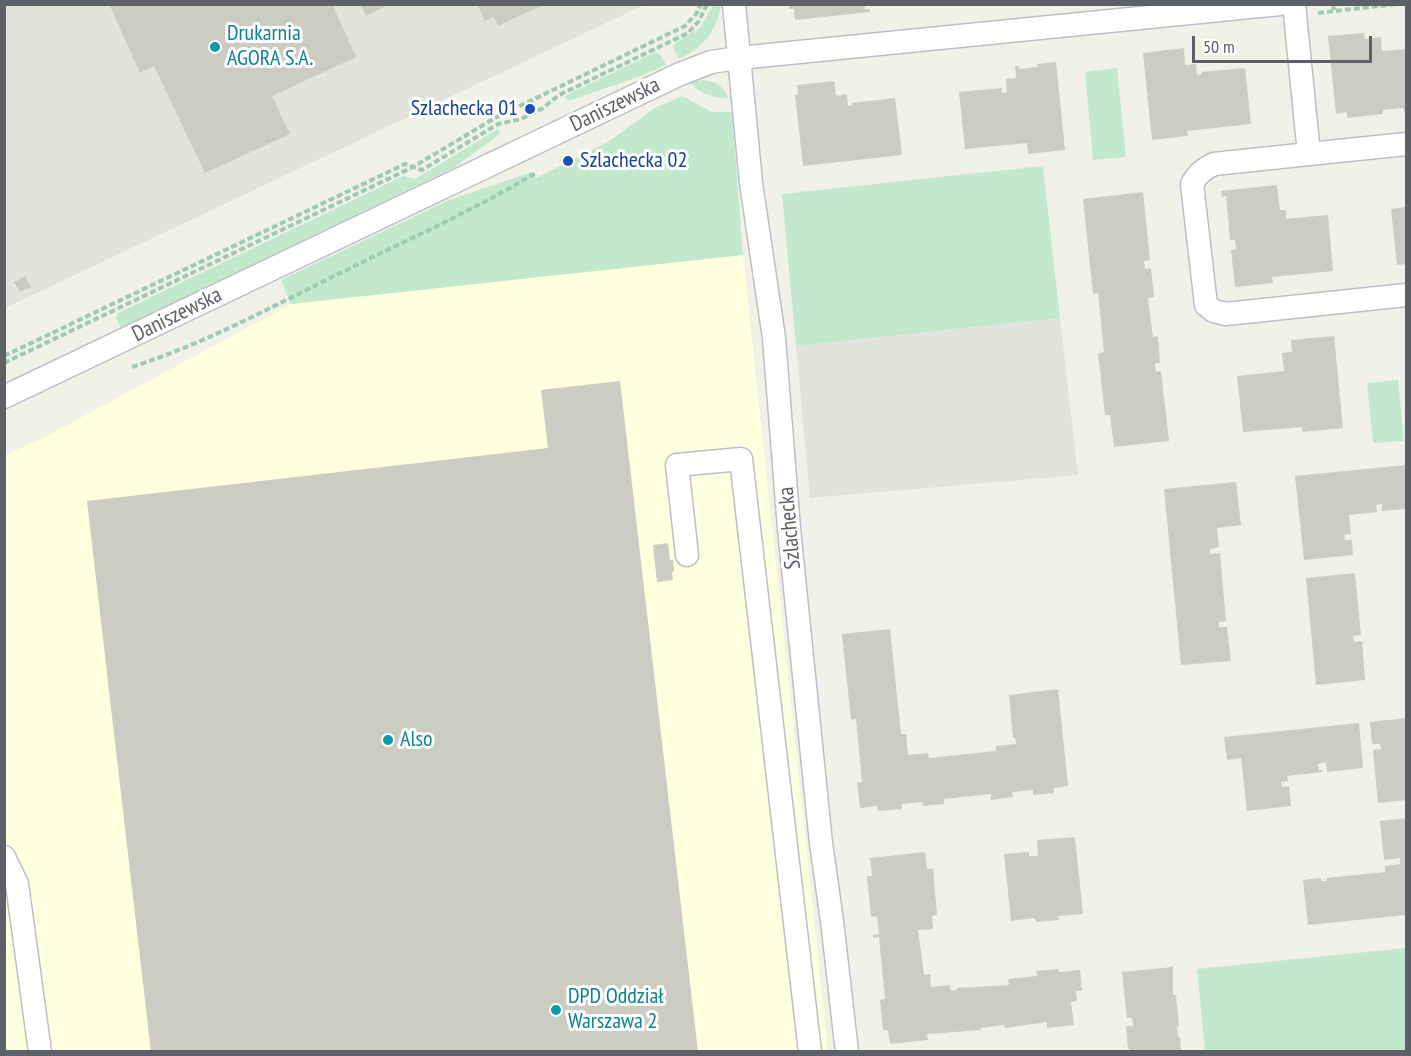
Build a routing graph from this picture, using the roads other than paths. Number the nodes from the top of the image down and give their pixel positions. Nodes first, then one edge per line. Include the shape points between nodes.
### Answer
1 (734, 4) edge
2 (1280, 4) edge
3 (1294, 4) edge
4 (739, 58) junction
5 (1407, 144) edge
6 (1309, 154) junction
7 (1407, 295) edge
8 (4, 398) edge
9 (687, 555) dead end
10 (4, 857) edge
11 (40, 1052) edge
12 (810, 1052) edge
13 (847, 1052) edge

1 - 4 street, Szlachecka
2 - 4 street, Daniszewska
3 - 6 street
4 - 8 street, Daniszewska via 711,62 680,74
4 - 13 street, Szlachecka via 751,183 774,338 789,529
5 - 6 street
6 - 7 street via 1214,164 1197,176 1192,184 1206,305 1226,315
9 - 12 street via 677,465 741,459
10 - 11 street via 17,884

